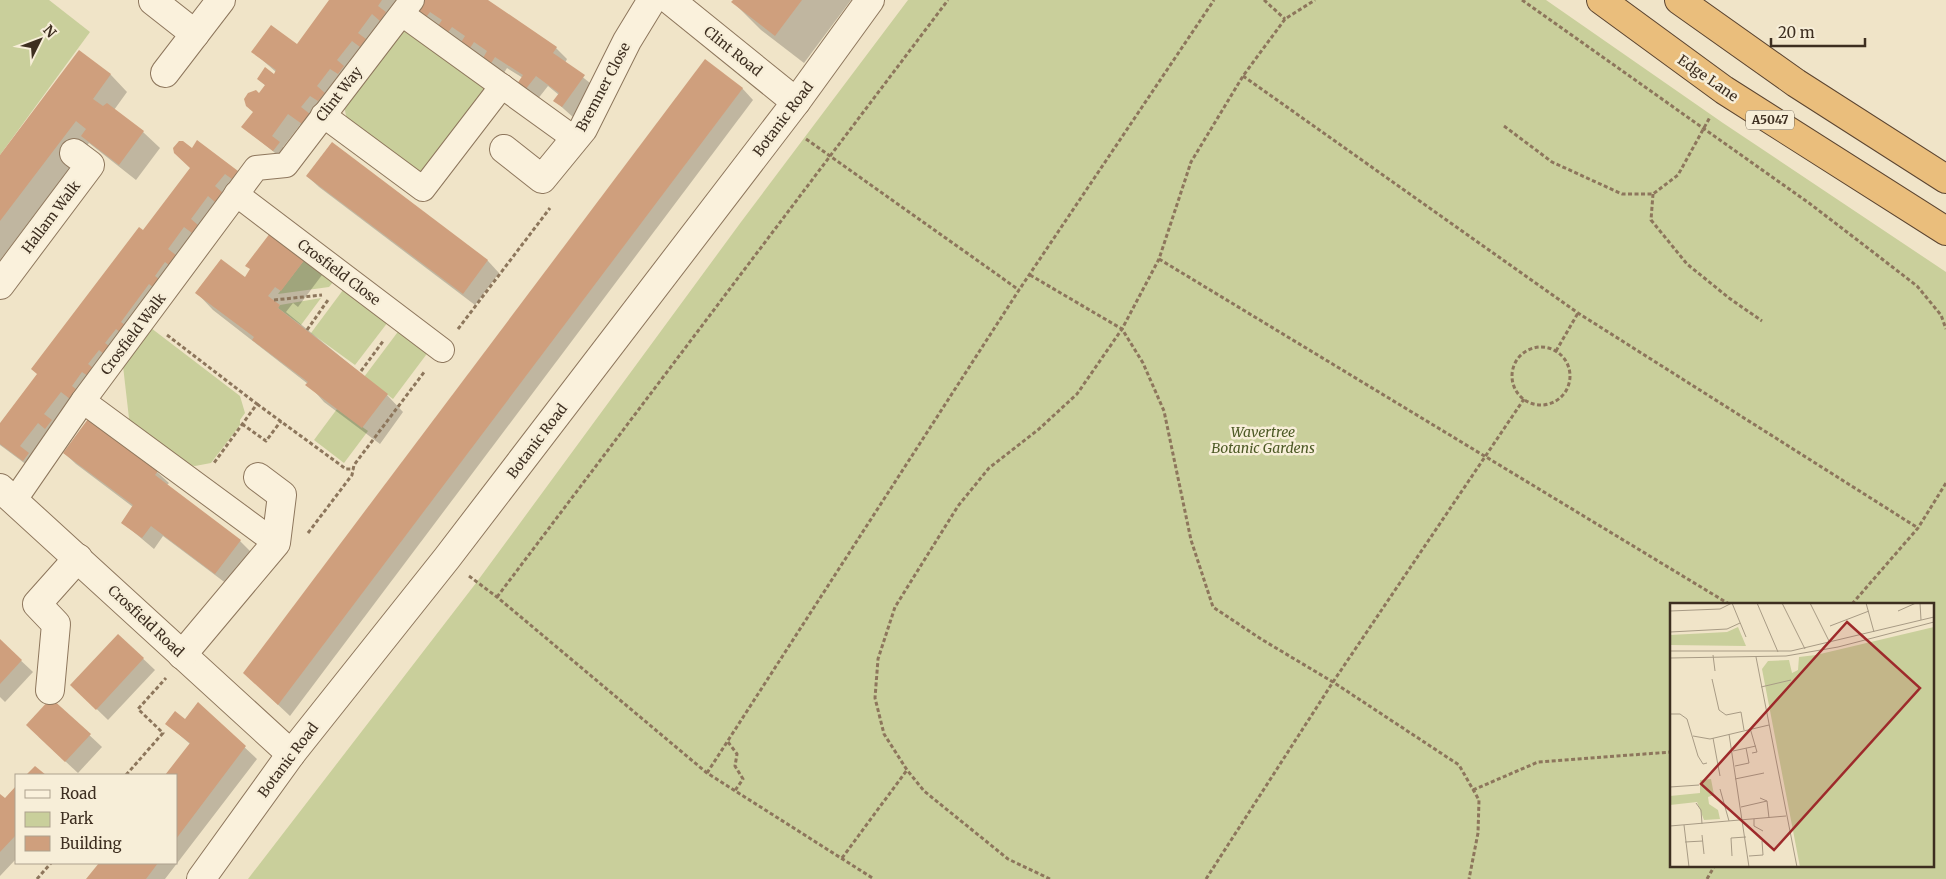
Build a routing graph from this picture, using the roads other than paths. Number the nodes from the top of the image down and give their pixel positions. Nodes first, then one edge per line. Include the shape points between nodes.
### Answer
1 (221, 0) edge
2 (652, 0) edge
3 (670, 0) edge
4 (870, 0) edge
5 (1600, 0) edge
6 (153, 1) edge
7 (1694, 4) edge
8 (407, 7) edge
9 (195, 34) junction
10 (165, 73) dead end
11 (502, 86) junction
12 (789, 111) junction
13 (323, 115) junction
14 (575, 139) junction
15 (504, 150) dead end
16 (74, 153) dead end
17 (256, 168) joint
18 (1946, 179) edge
19 (236, 194) junction
20 (1946, 231) edge
21 (0, 285) edge
22 (442, 350) dead end
23 (83, 400) junction
24 (258, 477) dead end
25 (5, 502) edge
26 (276, 543) junction
27 (78, 558) junction
28 (183, 656) junction
29 (50, 690) dead end
30 (291, 754) junction
31 (201, 879) edge

1 - 9 street
2 - 14 street, Bremner Close
3 - 12 street, Clint Road
4 - 12 street, Botanic Road
5 - 20 highway, Edge Lane / A5047 via 1724,90
6 - 9 street
7 - 18 highway via 1796,83
8 - 11 street
8 - 13 street, Clint Way
9 - 10 street
11 - 13 street via 422,189
11 - 14 street
12 - 30 street, Botanic Road via 447,558
13 - 17 street, Clint Way via 286,165
14 - 15 street, Bremner Close via 542,179
16 - 21 street, Hallam Walk via 90,165
17 - 19 street, Crosfield Walk
19 - 22 street, Crosfield Close via 342,287 400,318
19 - 23 street, Crosfield Walk
23 - 25 street, Crosfield Walk
23 - 26 street
24 - 26 street via 282,495
25 - 27 street, Crosfield Road
26 - 28 street
27 - 28 street, Crosfield Road
27 - 29 street via 38,604 56,624
28 - 30 street, Crosfield Road
30 - 31 street, Botanic Road

